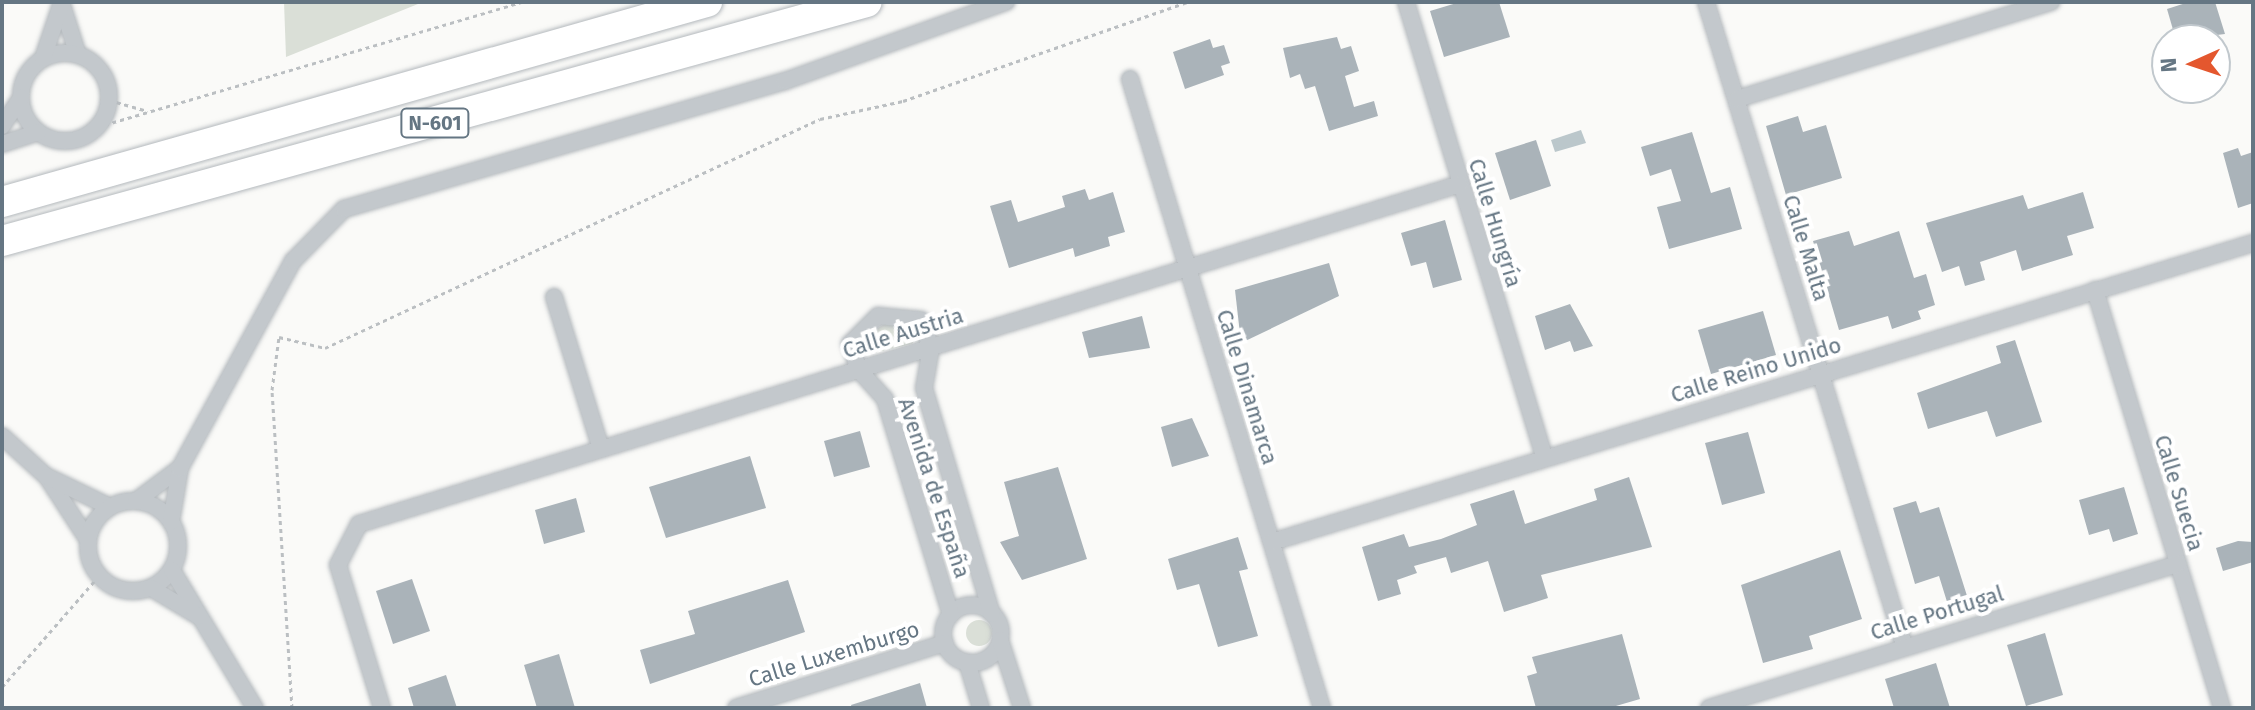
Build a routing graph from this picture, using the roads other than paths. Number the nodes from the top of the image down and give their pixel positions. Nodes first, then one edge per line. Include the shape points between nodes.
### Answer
1 (707, 2) edge
2 (867, 2) edge
3 (1006, 2) edge
4 (1406, 2) edge
5 (1706, 2) edge
6 (2051, 2) edge
7 (62, 4) edge
8 (2007, 8) edge
9 (78, 55) junction
10 (43, 58) junction
11 (1130, 79) dead end
12 (21, 98) junction
13 (1737, 99) junction
14 (2, 126) edge
15 (38, 132) junction
16 (2, 144) edge
17 (1460, 184) junction
18 (2, 202) edge
19 (2, 241) edge
20 (2253, 243) edge
21 (1188, 269) junction
22 (2095, 290) junction
23 (554, 297) dead end
24 (931, 348) junction
25 (859, 370) junction
26 (1821, 373) junction
27 (2, 436) edge
28 (601, 449) junction
29 (1544, 456) junction
30 (180, 468) junction
31 (47, 477) junction
32 (136, 501) junction
33 (110, 507) junction
34 (171, 522) junction
35 (88, 540) junction
36 (1272, 542) junction
37 (2178, 564) junction
38 (172, 570) junction
39 (151, 588) junction
40 (992, 614) junction
41 (951, 615) junction
42 (200, 616) junction
43 (1000, 640) junction
44 (945, 643) junction
45 (1904, 645) junction
46 (967, 662) junction
47 (255, 708) edge
48 (382, 708) edge
49 (736, 708) edge
50 (981, 708) edge
51 (1022, 708) edge
52 (1322, 708) edge
53 (1709, 708) edge
54 (2222, 708) edge

1 - 18 highway, N-601
2 - 19 highway, N-601
3 - 30 street via 785,81 344,209 293,261
4 - 17 street, Calle Hungría
5 - 13 street, Calle Malta
6 - 8 street
7 - 9 street
7 - 10 street
8 - 13 street
9 - 10 street
9 - 15 street via 101,72 109,100 97,127 75,140
10 - 12 street via 26,75
11 - 21 street, Calle Dinamarca
12 - 14 street
12 - 15 street
13 - 26 street, Calle Malta
15 - 16 street
17 - 21 street, Calle Austria
17 - 29 street, Calle Hungría
20 - 22 street, Calle Reino Unido
21 - 24 street, Calle Austria
21 - 36 street, Calle Dinamarca
22 - 26 street, Calle Reino Unido
22 - 37 street, Calle Suecia
23 - 28 street
24 - 25 street, Calle Austria
24 - 25 street via 921,320 878,316 850,344
24 - 40 street, Avenida de España via 924,388
25 - 28 street, Calle Austria
25 - 41 street, Avenida de España via 885,399
26 - 29 street, Calle Reino Unido
26 - 45 street, Calle Malta
27 - 31 street
28 - 48 street, Calle Austria via 359,524 338,565
29 - 36 street, Calle Reino Unido
30 - 32 street
30 - 34 street
31 - 33 street
31 - 35 street
32 - 33 street
32 - 34 street
33 - 35 street
34 - 38 street
35 - 39 street via 99,576 126,592
36 - 52 street, Calle Dinamarca
37 - 45 street, Calle Portugal
37 - 54 street, Calle Suecia
38 - 39 street
38 - 42 street
39 - 42 street
40 - 41 street via 971,605
40 - 43 street
41 - 44 street
42 - 47 street
43 - 46 street via 988,659
43 - 51 street
44 - 46 street
44 - 49 street, Calle Luxemburgo
45 - 53 street, Calle Portugal
46 - 50 street

